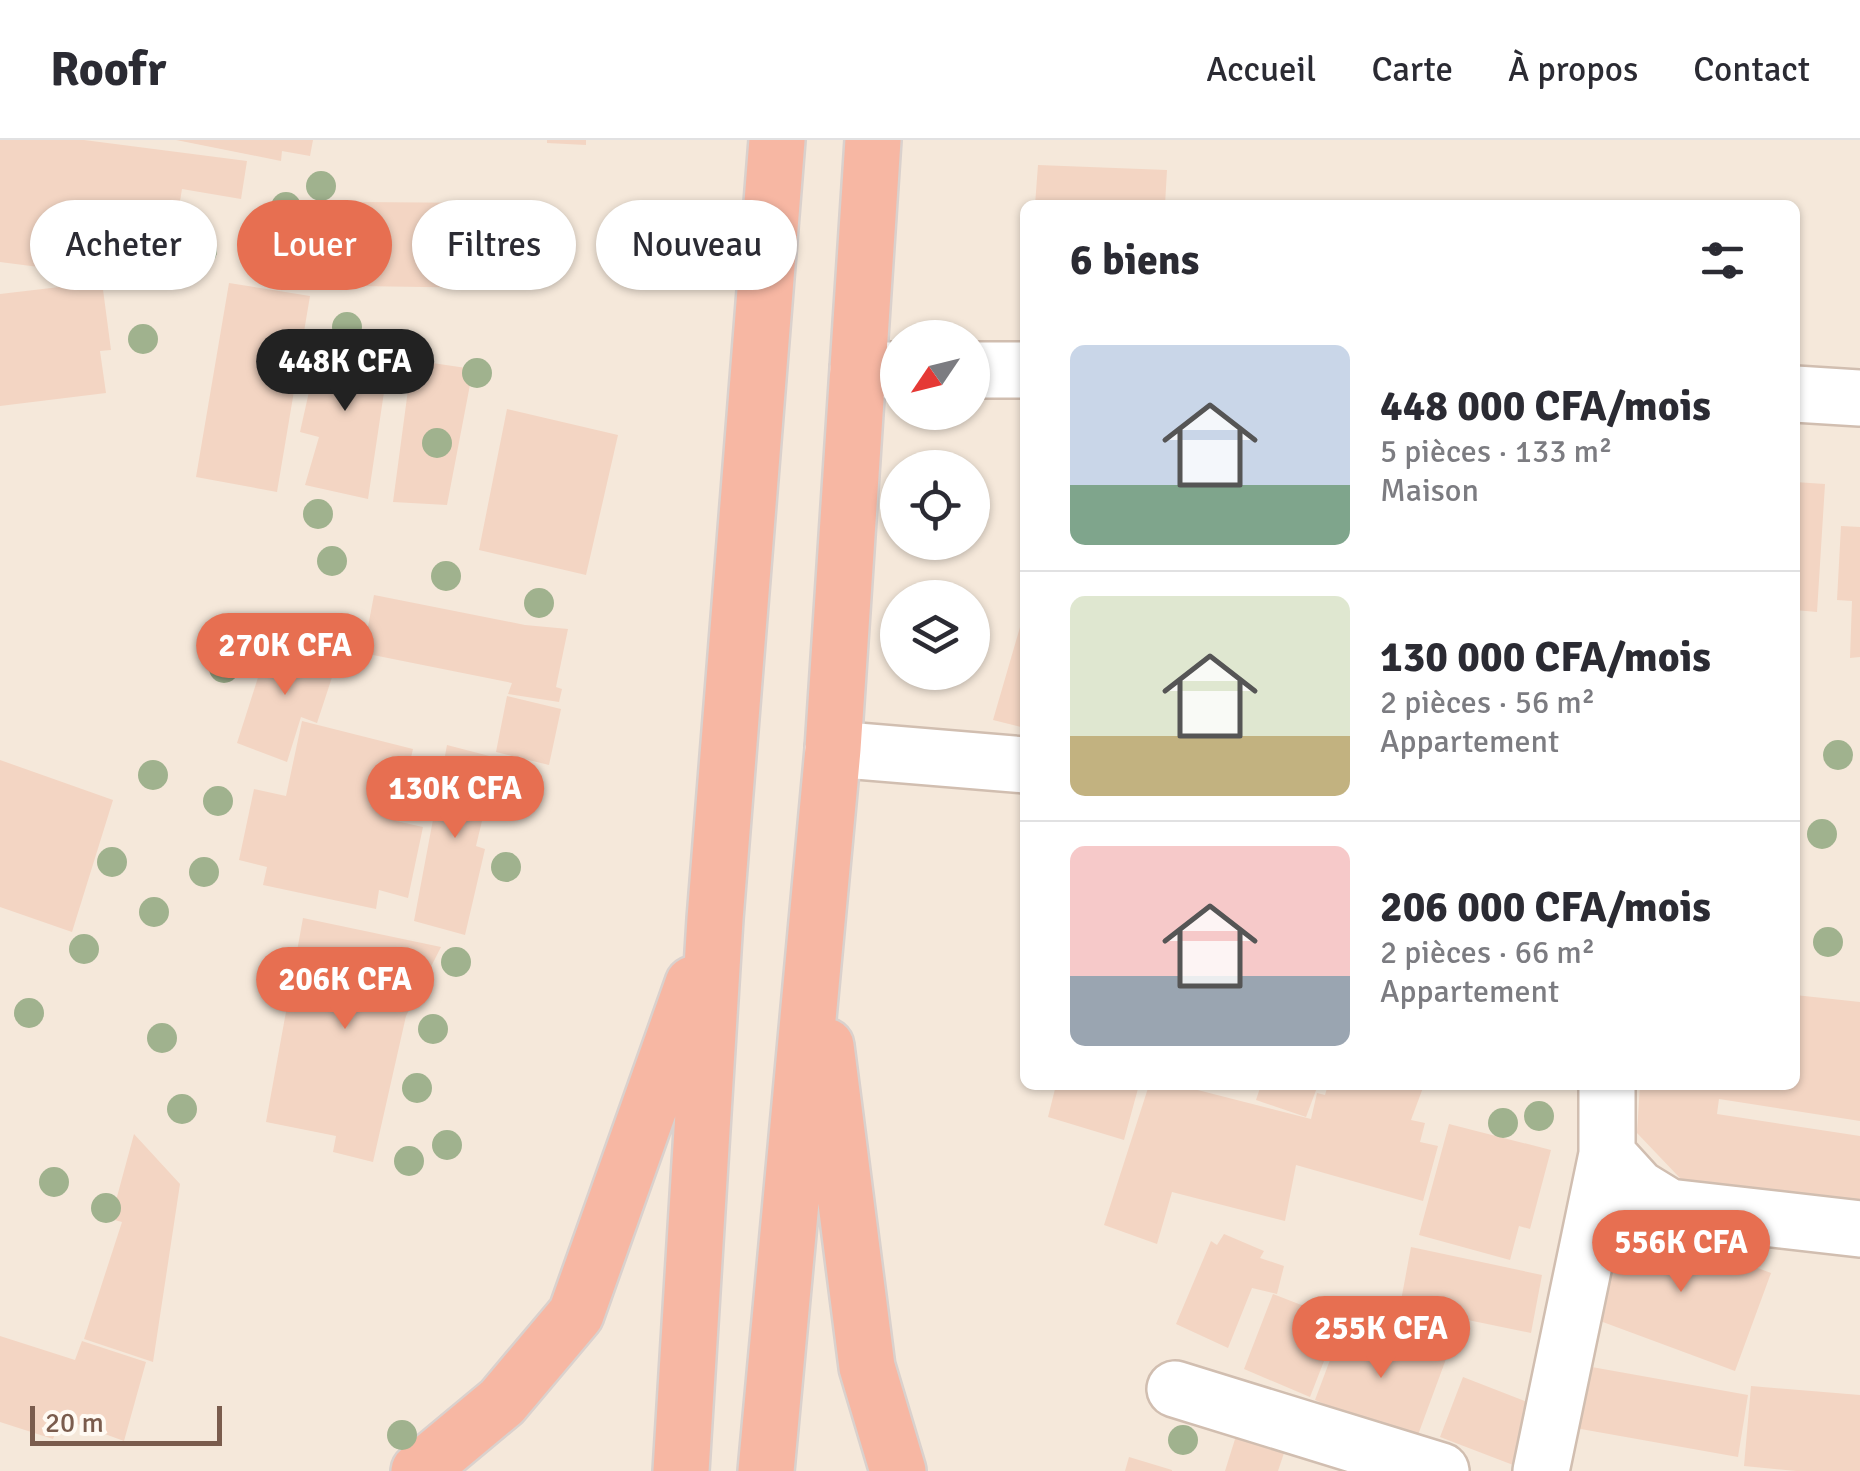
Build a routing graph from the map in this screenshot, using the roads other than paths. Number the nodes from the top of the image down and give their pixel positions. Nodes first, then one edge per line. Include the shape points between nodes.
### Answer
1 (777, 140) edge
2 (873, 140) edge
3 (878, 370) edge
4 (990, 370) edge
5 (1020, 370) edge
6 (1800, 394) edge
7 (1860, 398) edge
8 (833, 749) junction
9 (1020, 765) edge
10 (715, 920) junction
11 (813, 943) junction
12 (1607, 1090) edge
13 (1607, 1154) junction
14 (1860, 1229) edge
15 (1175, 1389) dead end
16 (419, 1471) edge
17 (681, 1471) edge
18 (766, 1471) edge
19 (898, 1471) edge
20 (1441, 1471) edge
21 (1540, 1471) edge

1 - 10 highway
2 - 3 highway
3 - 8 highway
4 - 5 street
6 - 7 street
8 - 9 street
8 - 11 highway
10 - 16 highway via 576,1314 502,1402
10 - 17 highway
11 - 18 highway
11 - 19 highway via 867,1367
12 - 13 street
13 - 14 street via 1638,1188 1669,1206
13 - 21 street
15 - 20 street

